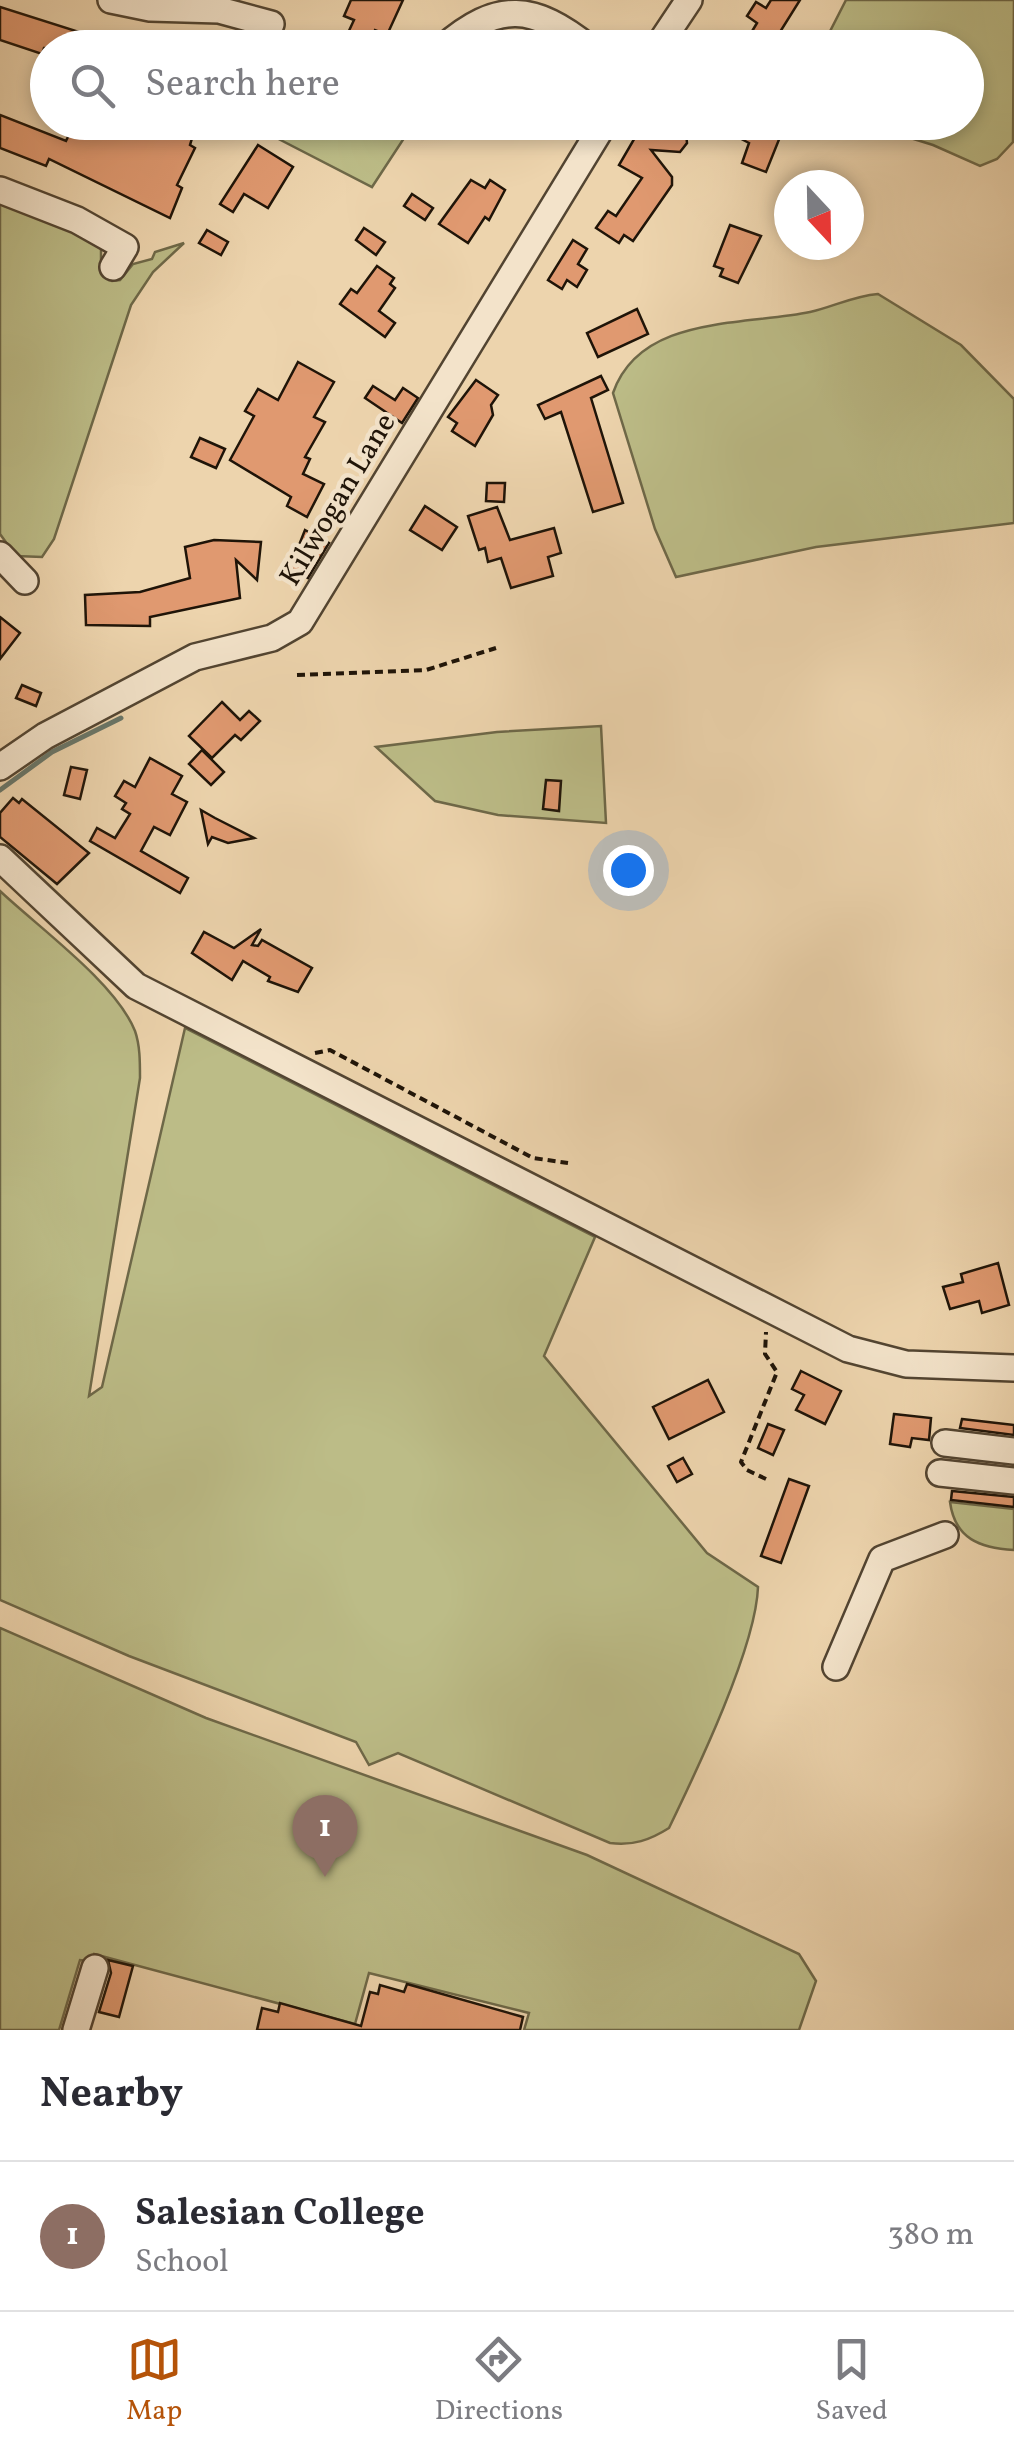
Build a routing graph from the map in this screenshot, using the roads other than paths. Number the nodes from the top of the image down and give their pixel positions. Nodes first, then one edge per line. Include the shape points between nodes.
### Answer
1 (112, 0) edge
2 (688, 0) edge
3 (271, 24) dead end
4 (462, 30) edge
5 (566, 30) edge
6 (669, 30) edge
7 (594, 140) edge
8 (0, 190) edge
9 (119, 257) dead end
10 (0, 556) edge
11 (26, 581) dead end
12 (0, 768) edge
13 (0, 858) edge
14 (1014, 1368) edge
15 (945, 1443) dead end
16 (1014, 1451) edge
17 (940, 1473) dead end
18 (1014, 1481) edge
19 (945, 1535) dead end
20 (836, 1666) dead end
21 (95, 1968) dead end
22 (76, 2030) edge

1 - 3 street via 219,10
2 - 6 street
4 - 5 street via 514,12 550,17
7 - 12 street, Kilwogan Lane via 300,622 282,635 196,657 44,736
8 - 9 street via 77,220
10 - 11 street
13 - 14 street via 136,986 848,1349 906,1364
15 - 16 street
17 - 18 street
19 - 20 street via 882,1559
21 - 22 street

